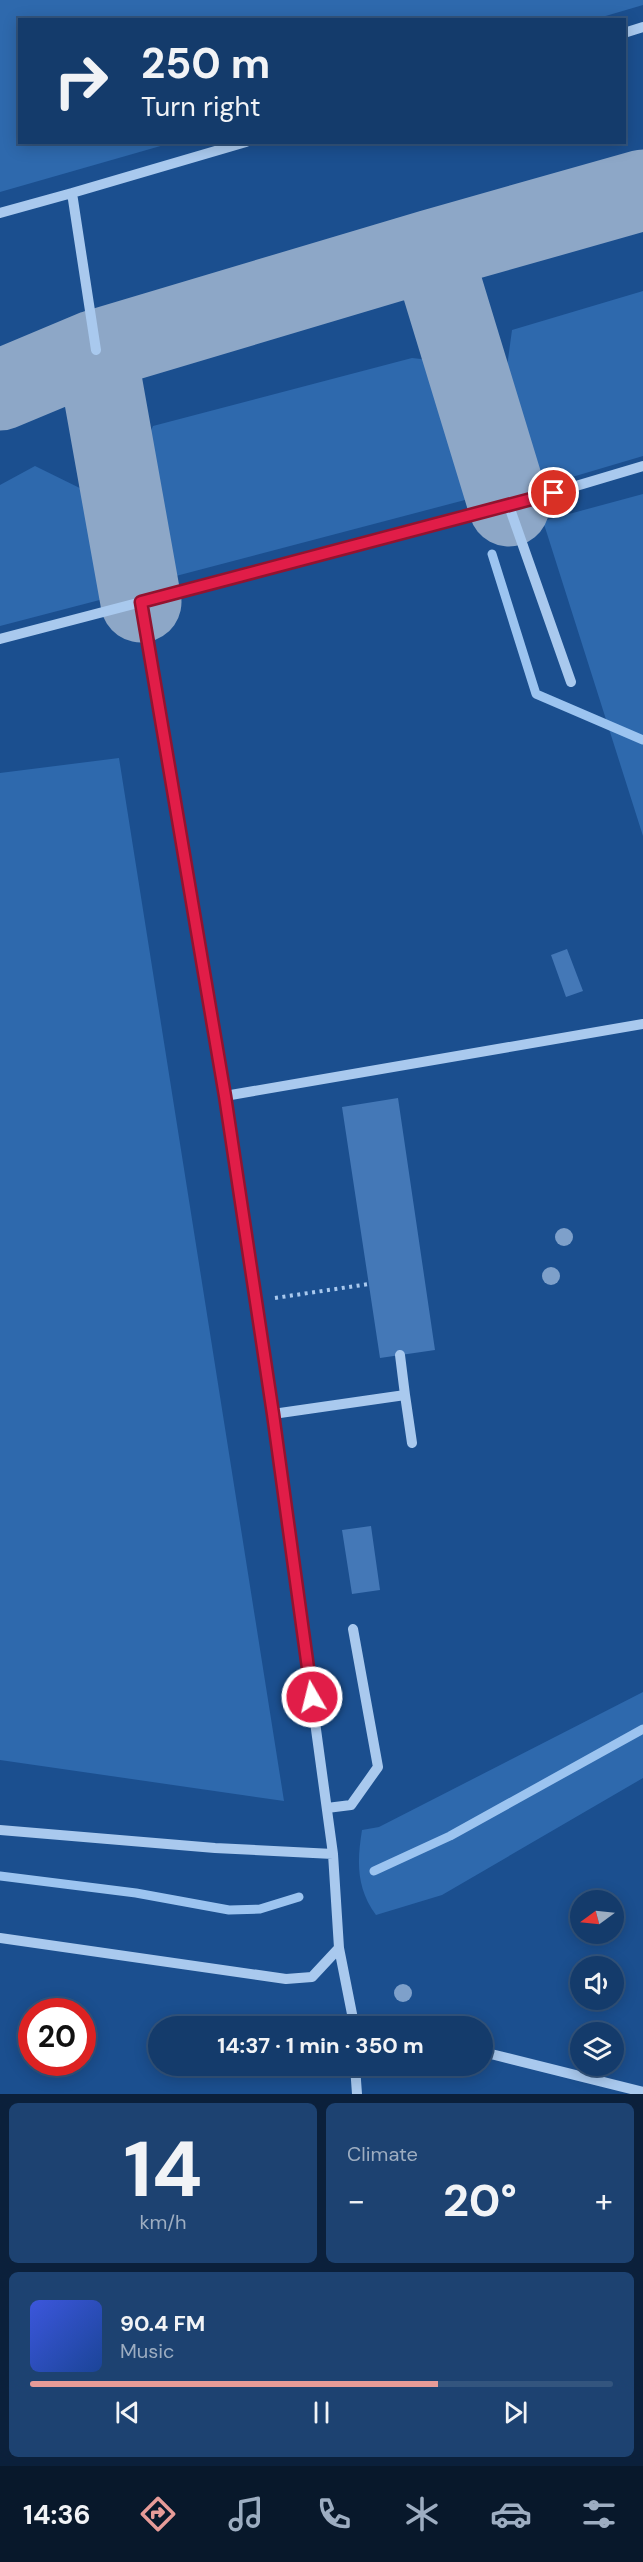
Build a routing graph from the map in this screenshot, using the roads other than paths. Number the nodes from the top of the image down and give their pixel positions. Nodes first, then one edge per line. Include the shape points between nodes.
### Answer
1 (643, 27) edge
2 (626, 32) edge
3 (239, 144) edge
4 (72, 193) junction
5 (0, 213) edge
6 (96, 350) dead end
7 (643, 466) edge
8 (509, 506) junction
9 (141, 602) junction
10 (0, 639) edge
11 (571, 682) dead end
12 (643, 1024) edge
13 (225, 1096) junction
14 (400, 1355) dead end
15 (405, 1395) junction
16 (273, 1414) junction
17 (412, 1443) dead end
18 (352, 1629) dead end
19 (327, 1808) junction
20 (0, 1830) edge
21 (333, 1854) junction
22 (0, 1938) edge
23 (339, 1948) junction
24 (352, 2016) edge
25 (493, 2054) edge
26 (356, 2076) edge
27 (643, 2092) edge
28 (357, 2094) edge

1 - 2 lane
3 - 4 lane
4 - 5 lane
4 - 6 lane
7 - 8 lane
8 - 9 lane
8 - 11 lane
9 - 10 lane
9 - 13 lane
12 - 13 lane
13 - 16 lane
14 - 15 lane
15 - 16 lane
15 - 17 lane
16 - 19 lane
18 - 19 lane via 378,1767 351,1805
19 - 21 lane
20 - 21 lane
21 - 23 lane
22 - 23 lane via 286,1979 312,1977
23 - 24 lane
25 - 27 lane
26 - 28 lane

